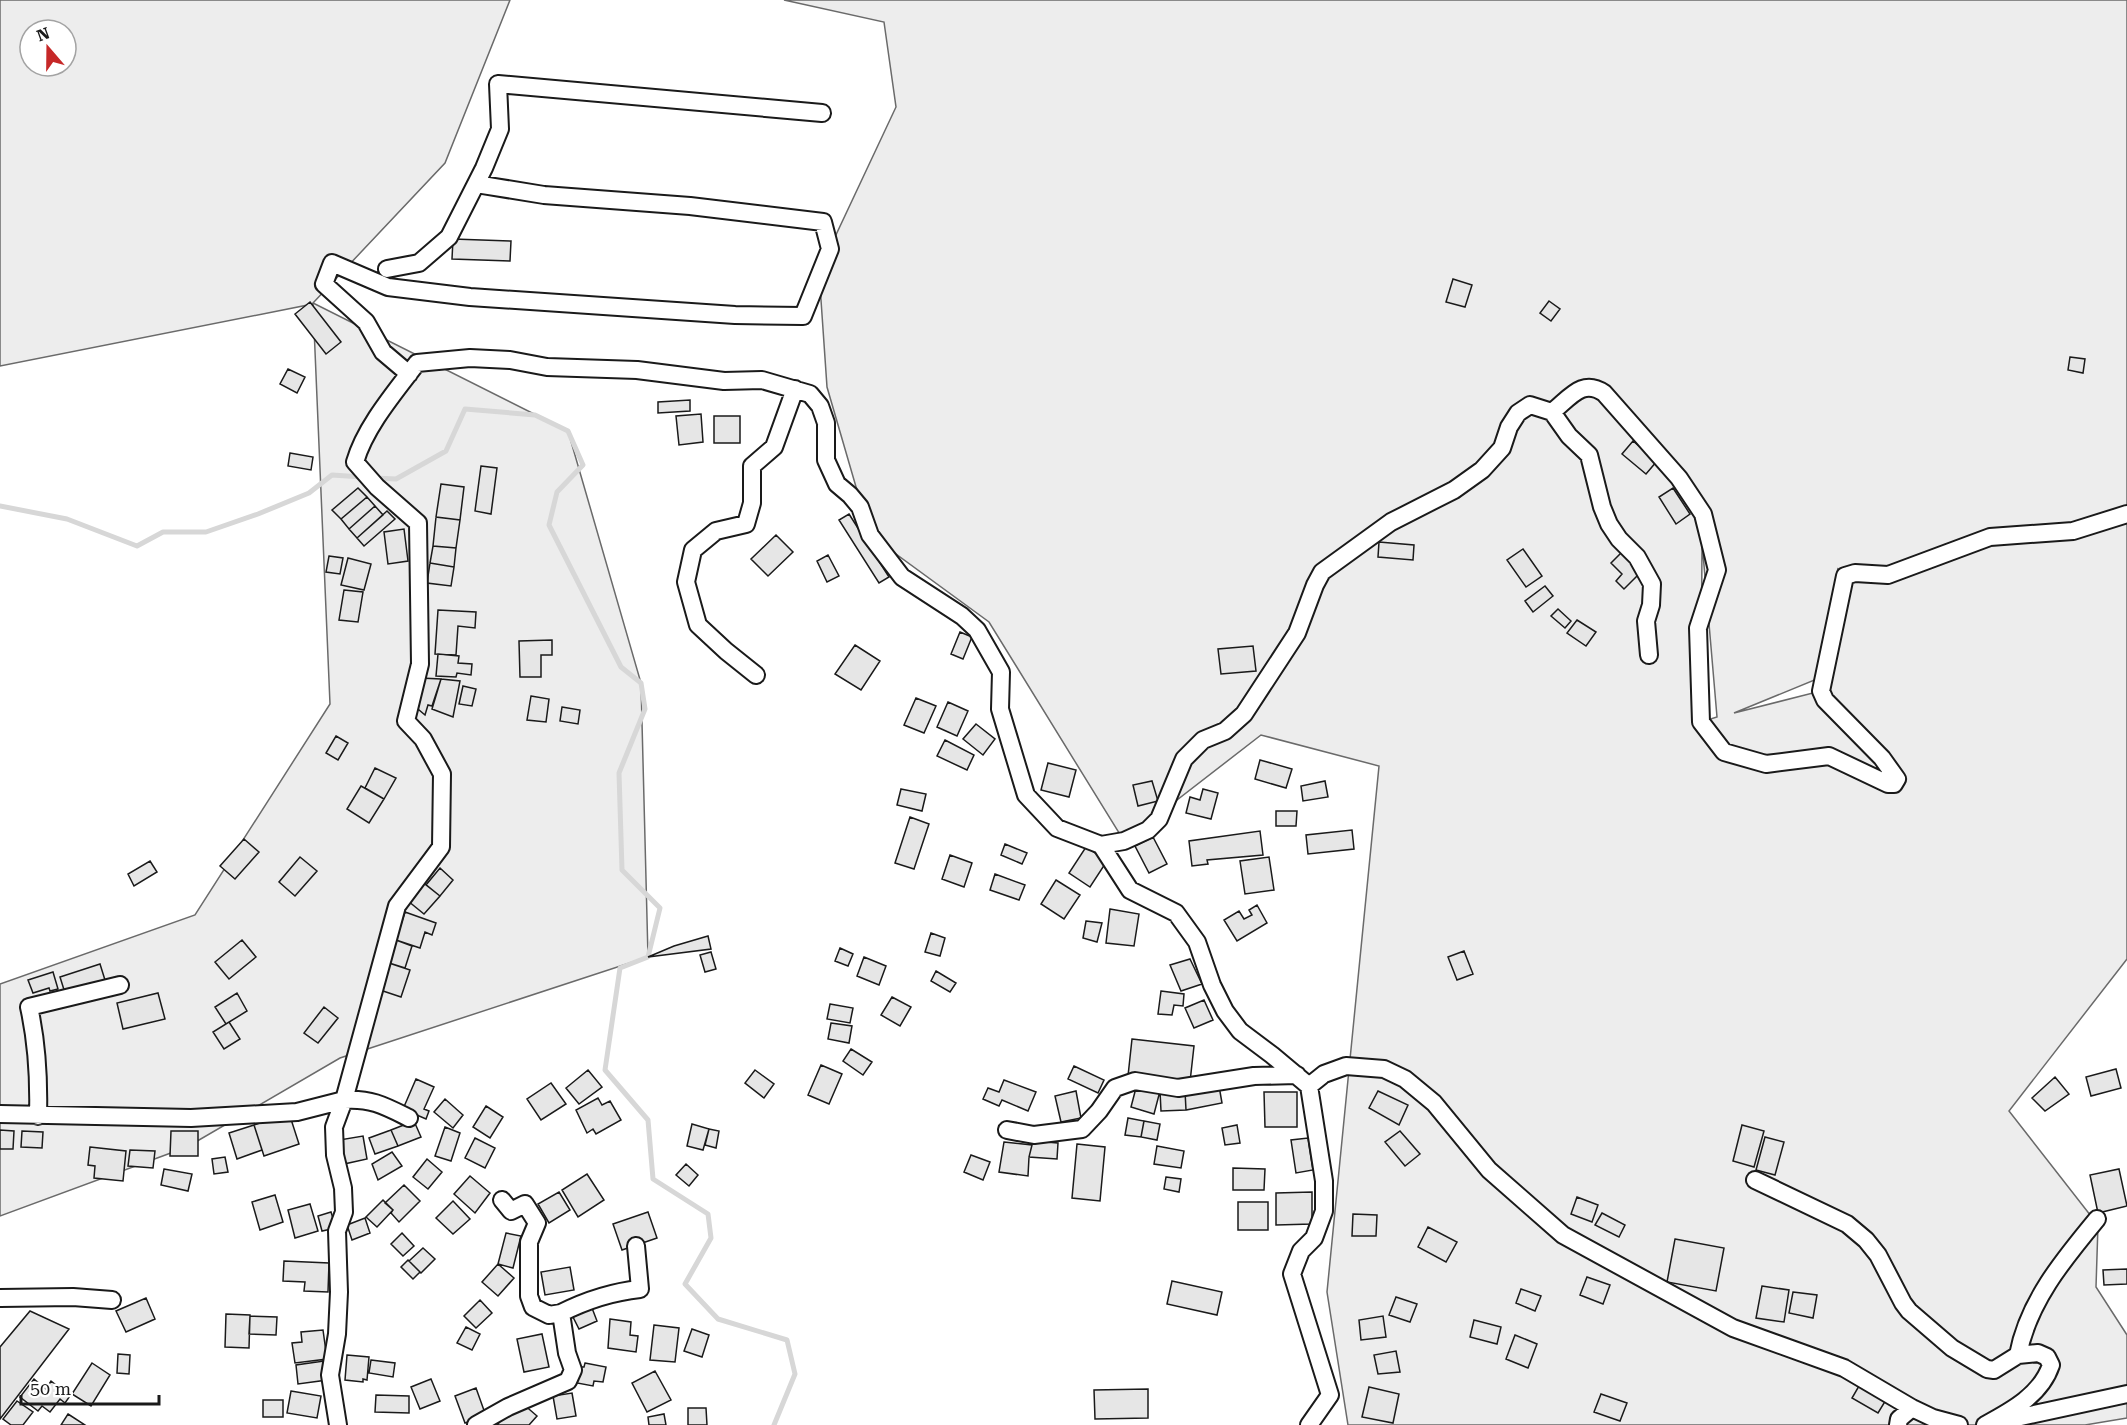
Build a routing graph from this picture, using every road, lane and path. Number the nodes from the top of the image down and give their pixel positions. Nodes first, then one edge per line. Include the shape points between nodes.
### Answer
1 (822, 113) dead end
2 (476, 183) junction
3 (387, 269) dead end
4 (409, 374) junction
5 (795, 389) junction
6 (1552, 412) junction
7 (2127, 514) edge
8 (1649, 655) dead end
9 (756, 675) dead end
10 (1101, 844) junction
11 (120, 985) dead end
12 (1303, 1081) junction
13 (344, 1100) junction
14 (0, 1114) edge
15 (38, 1116) junction
16 (409, 1118) dead end
17 (1007, 1130) dead end
18 (1755, 1180) dead end
19 (502, 1200) dead end
20 (2097, 1220) dead end
21 (636, 1246) dead end
22 (0, 1298) edge
23 (112, 1300) dead end
24 (561, 1313) junction
25 (2018, 1355) junction
26 (2127, 1394) edge
27 (1912, 1408) junction
28 (338, 1425) edge
29 (476, 1425) edge
30 (1309, 1425) edge
31 (1898, 1425) edge
32 (1959, 1425) edge
33 (1985, 1425) edge

1 - 2 street via 498,84 500,129
2 - 3 street via 449,237 419,263
2 - 4 street via 544,195 690,206 823,222 830,249 803,316 470,297 388,287 332,262 324,284 366,322 383,352
4 - 5 street via 417,363 470,358 547,367 637,370 724,381 762,380
4 - 13 street via 387,402 355,462 418,524 420,664 406,721 423,739 442,774 441,847 397,906
5 - 9 street via 774,447 752,466 752,503 746,524 716,531 693,550 686,582 698,625
5 - 10 street via 810,394 820,406 826,423 826,460 837,484 860,507 870,535 902,577 977,630 1001,672 1000,709 1026,795 1057,828
6 - 7 street via 1584,387 1594,386 1679,478 1703,514 1717,570 1698,628 1701,722 1724,752 1766,764 1829,756 1894,784 1896,779 1882,758 1825,700 1821,691 1845,576 1888,575 1990,537 2073,531
6 - 8 street via 1589,455 1609,524 1637,557 1652,584 1646,621
6 - 10 street via 1530,405 1518,413 1502,448 1482,470 1454,490 1392,522 1322,572 1297,633 1244,714 1225,731 1203,740 1184,759 1159,819 1148,830 1124,841
10 - 12 street via 1130,890 1176,913 1197,942 1212,985 1240,1031
11 - 15 street via 29,1007
12 - 17 street via 1254,1076 1178,1088 1136,1082 1115,1088 1082,1129 1034,1135
12 - 27 street via 1346,1066 1384,1069 1405,1079 1434,1104 1489,1170 1563,1235 1733,1328 1844,1368
12 - 30 street via 1324,1181 1324,1211 1314,1238 1301,1251 1292,1275 1330,1395
13 - 15 street via 297,1112 191,1118
13 - 16 street via 376,1102
13 - 28 street via 333,1127 344,1212 337,1231 339,1292 330,1375
14 - 15 street
18 - 25 street via 1847,1224 1866,1240 1909,1311 1952,1348 1994,1370
19 - 24 street via 511,1210 525,1204 537,1223 529,1242 529,1296 533,1307 549,1315
20 - 25 street via 2057,1268 2030,1315
21 - 24 street via 640,1289 587,1300
22 - 23 street
24 - 29 street via 573,1371 568,1381
25 - 33 street via 2047,1356 2051,1365 2048,1375 2014,1409
26 - 33 street
27 - 31 street via 1899,1419
27 - 32 street

